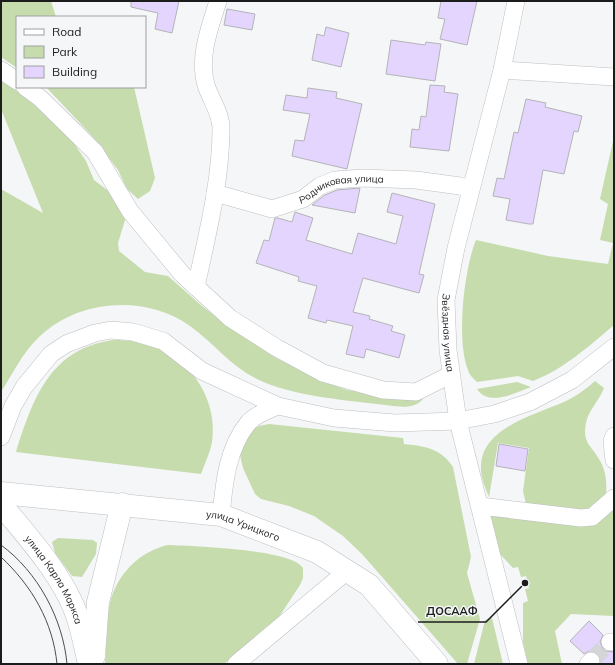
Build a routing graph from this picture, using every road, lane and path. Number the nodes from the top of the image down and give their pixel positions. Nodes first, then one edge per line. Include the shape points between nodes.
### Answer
1 (218, 1) edge
2 (516, 1) edge
3 (1, 70) edge
4 (502, 70) junction
5 (614, 77) edge
6 (16, 80) edge
7 (26, 88) edge
8 (470, 189) junction
9 (215, 193) junction
10 (196, 287) junction
11 (614, 347) edge
12 (450, 375) junction
13 (278, 406) junction
14 (458, 421) junction
15 (614, 436) edge
16 (1, 437) edge
17 (614, 460) edge
18 (1, 493) edge
19 (614, 498) edge
20 (1, 504) edge
21 (122, 504) junction
22 (480, 506) junction
23 (221, 515) junction
24 (347, 571) junction
25 (89, 664) edge
26 (93, 664) edge
27 (236, 664) edge
28 (437, 664) edge
29 (519, 664) edge

1 - 9 street via 207,39 204,61 206,85 221,124 221,153
2 - 4 street, Звёздная улица
3 - 6 street
4 - 5 street
4 - 8 street, Звёздная улица
7 - 10 street via 95,152 130,211 182,274
8 - 9 street, Родниковая улица via 416,180 336,180 320,186 303,199 272,210
8 - 12 street, Звёздная улица via 446,300
9 - 10 street
10 - 12 street via 230,318 323,373 383,390 416,392
11 - 14 street via 572,380 530,402 494,414
12 - 14 street, Звёздная улица
13 - 14 street via 334,418 370,421
13 - 16 street via 202,371 163,341 133,332 111,330 66,344 51,354 24,387 13,406
13 - 23 street via 249,423 238,441 230,459 224,484
14 - 22 street, Звёздная улица
15 - 17 street
18 - 21 main road, улица Урицкого
19 - 22 street via 592,517 581,518
20 - 25 main road, улица Карла Маркса via 57,576 71,600
21 - 23 main road, улица Урицкого
21 - 26 main road, улица Карла Маркса via 98,602
22 - 29 street, Звёздная улица
23 - 24 main road, улица Урицкого via 317,552
24 - 27 street
24 - 28 main road, улица Урицкого via 369,584

